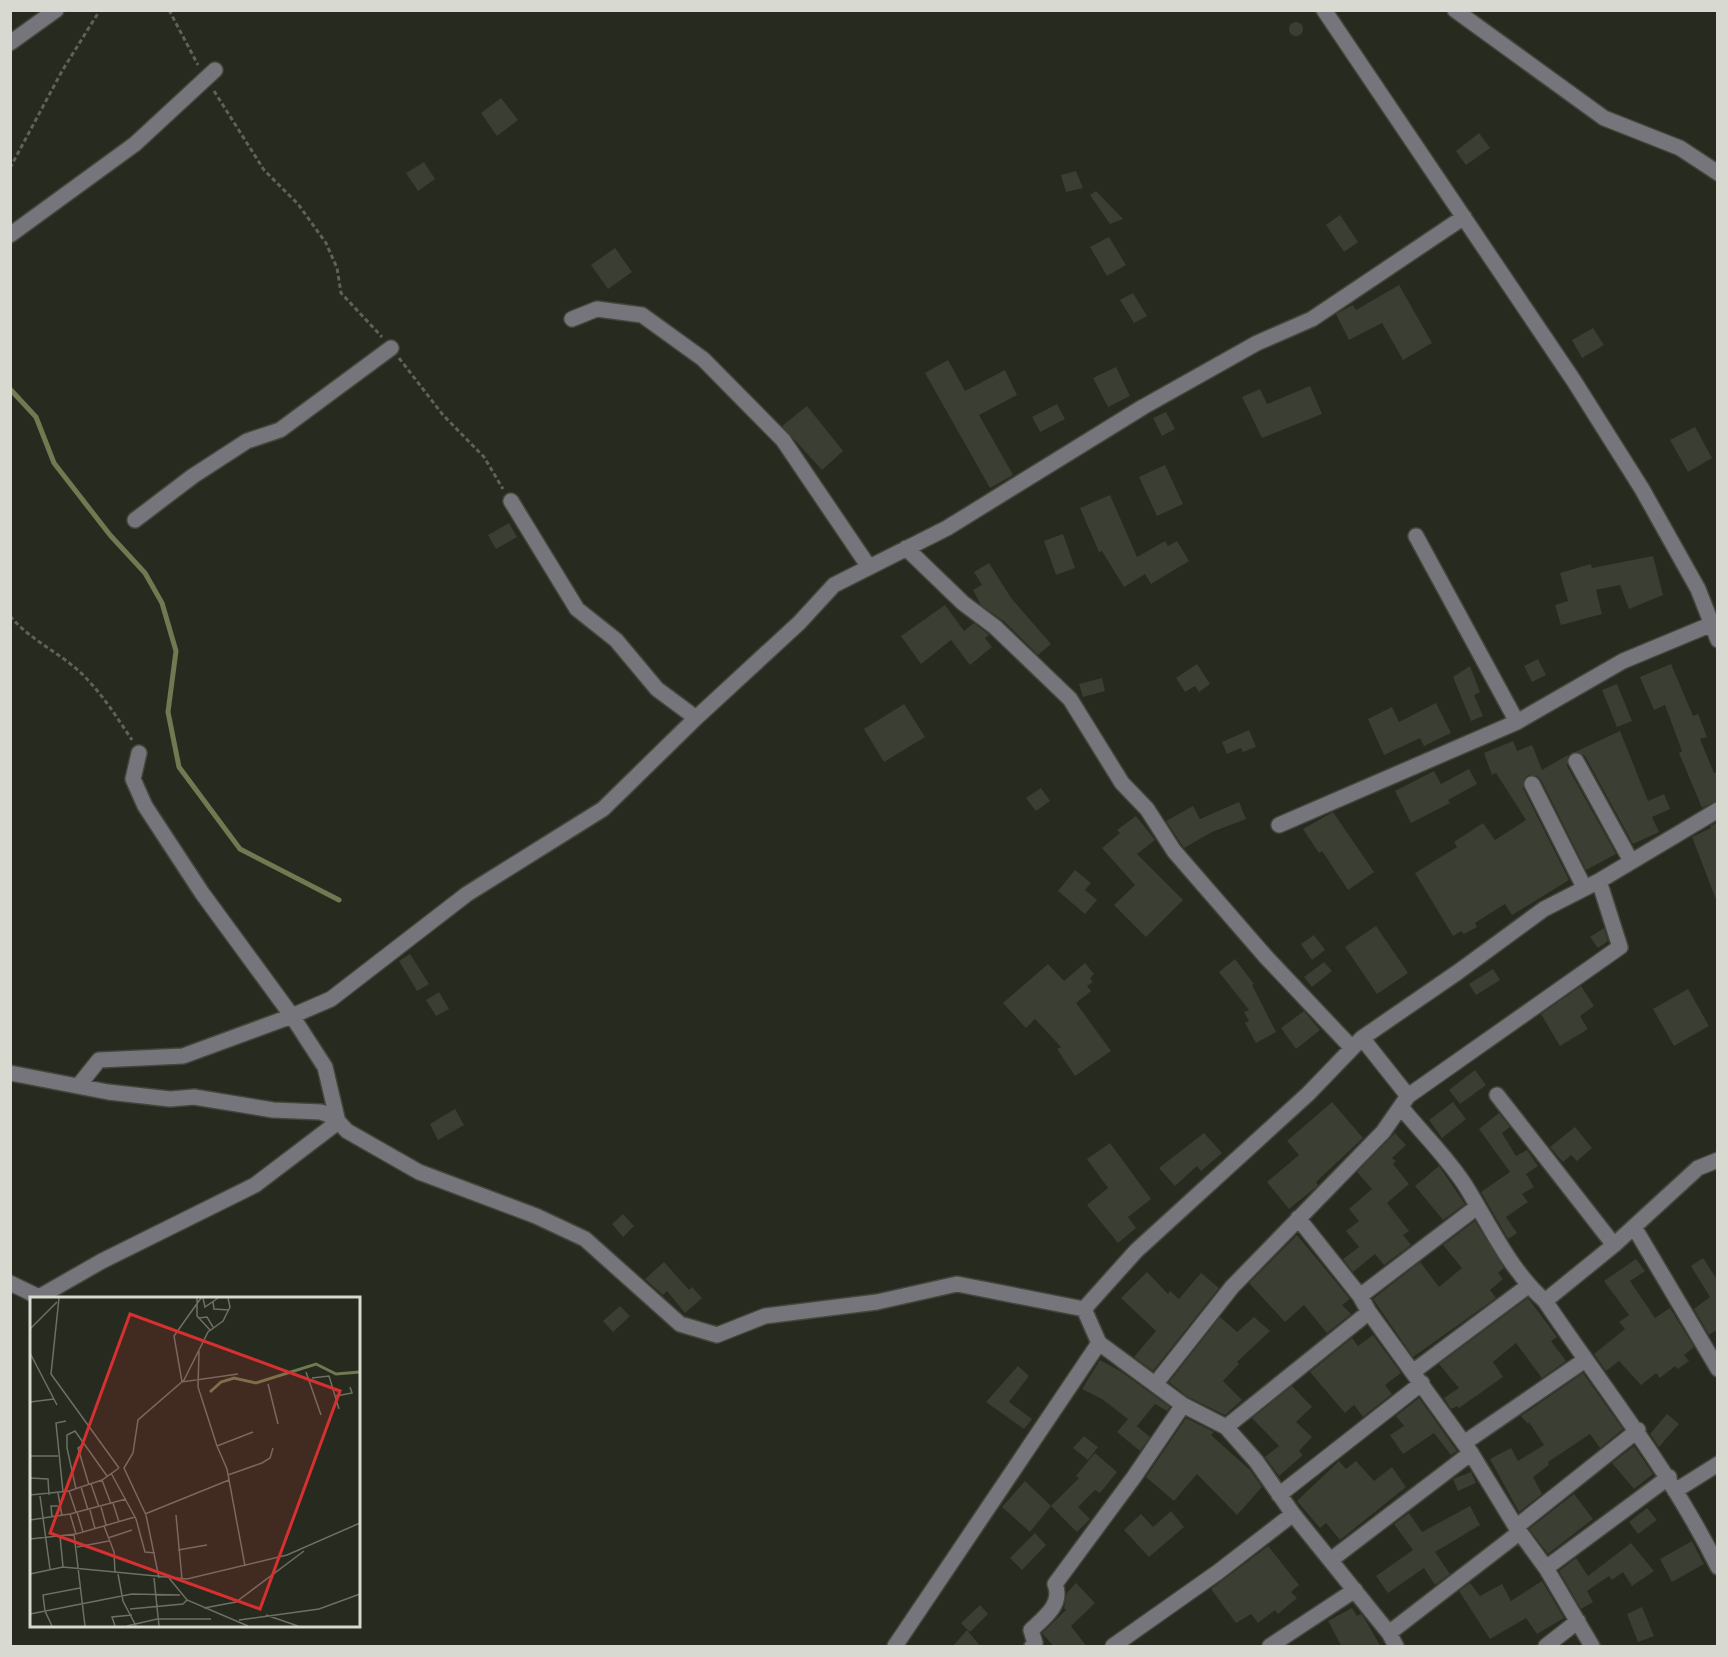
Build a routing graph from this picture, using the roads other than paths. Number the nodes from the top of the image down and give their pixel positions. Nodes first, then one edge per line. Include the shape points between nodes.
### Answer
1 (1324, 10) edge
2 (1455, 10) edge
3 (50, 12) edge
4 (10, 43) edge
5 (207, 69) road end
6 (1718, 173) edge
7 (1464, 217) junction
8 (10, 235) edge
9 (572, 320) dead end
10 (391, 348) road end
11 (511, 501) road end
12 (135, 520) dead end
13 (1416, 536) dead end
14 (906, 548) junction
15 (869, 567) junction
16 (1712, 624) junction
17 (1718, 640) edge
18 (696, 718) junction
19 (1517, 722) junction
20 (139, 753) road end
21 (1576, 761) dead end
22 (1532, 784) dead end
23 (1718, 810) edge
24 (1279, 825) dead end
25 (1631, 861) junction
26 (1592, 884) junction
27 (292, 1016) junction
28 (1357, 1042) junction
29 (10, 1073) edge
30 (79, 1085) junction
31 (1497, 1095) dead end
32 (1405, 1101) junction
33 (338, 1122) junction
34 (1718, 1160) edge
35 (1477, 1207) junction
36 (1298, 1218) junction
37 (1634, 1227) junction
38 (1614, 1245) junction
39 (10, 1283) edge
40 (1528, 1286) junction
41 (1360, 1296) junction
42 (1545, 1301) junction
43 (1084, 1309) junction
44 (1369, 1312) junction
45 (1099, 1343) junction
46 (1585, 1360) junction
47 (1718, 1369) edge
48 (1418, 1377) junction
49 (1156, 1383) junction
50 (1183, 1405) junction
51 (1226, 1428) junction
52 (1638, 1430) junction
53 (1468, 1448) junction
54 (1718, 1464) edge
55 (1672, 1484) junction
56 (1279, 1495) junction
57 (1293, 1514) junction
58 (1518, 1530) junction
59 (1332, 1559) junction
60 (1718, 1567) edge
61 (1546, 1568) junction
62 (1355, 1590) junction
63 (1578, 1622) junction
64 (1393, 1640) edge
65 (895, 1647) edge
66 (1032, 1647) edge
67 (1113, 1647) edge
68 (1269, 1647) edge
69 (1546, 1647) edge
70 (1592, 1647) edge

1 - 7 street
2 - 6 street via 1604,118 1680,148
3 - 4 street
5 - 8 street via 135,144
7 - 14 street via 1312,319 1257,343 1143,407 947,528
7 - 16 street via 1642,489 1698,589
9 - 15 street via 597,309 642,315 703,359 783,440
10 - 12 street via 280,430 247,441
11 - 18 street via 577,609 616,640 657,690
13 - 19 street
14 - 15 street
14 - 28 street via 1070,699 1122,783 1147,809 1174,851 1266,957
15 - 18 street via 834,585 799,623
16 - 17 street
16 - 19 street via 1623,661
18 - 27 street via 603,810 467,894 330,999
19 - 24 street
20 - 27 street via 133,779 145,806 202,893
21 - 25 street
22 - 26 street
23 - 25 street
25 - 26 street
26 - 28 street via 1544,909
26 - 32 street via 1620,947
27 - 30 street via 183,1056 99,1059
27 - 33 street via 325,1067
28 - 32 street
28 - 43 street via 1308,1094 1136,1251
29 - 30 street
30 - 33 street via 170,1099 194,1097 273,1110 321,1112
31 - 38 street
32 - 35 street
32 - 36 street via 1383,1132
33 - 39 street via 255,1185 39,1297
33 - 43 street via 419,1172 585,1239 680,1324 717,1335 765,1316 876,1302 957,1284
34 - 37 street via 1698,1168
35 - 40 street
35 - 41 street
36 - 41 street
36 - 49 street via 1232,1287
37 - 38 street
37 - 47 street
38 - 42 street
40 - 42 street
40 - 48 street
41 - 44 street
42 - 46 street
43 - 45 street
44 - 48 street
44 - 51 street
45 - 49 street
45 - 65 street
46 - 52 street
46 - 53 street
48 - 53 street
48 - 56 street
49 - 50 street
50 - 51 street
50 - 66 street via 1055,1584 1059,1593 1052,1611 1031,1630 1035,1643
51 - 56 street via 1256,1461
52 - 55 street
52 - 58 street
53 - 58 street
53 - 59 street
54 - 55 street
55 - 60 street
55 - 61 street
56 - 57 street
57 - 59 street
57 - 67 street
58 - 61 street
58 - 64 street
59 - 62 street
61 - 63 street
62 - 64 street
62 - 68 street
63 - 69 street
63 - 70 street

